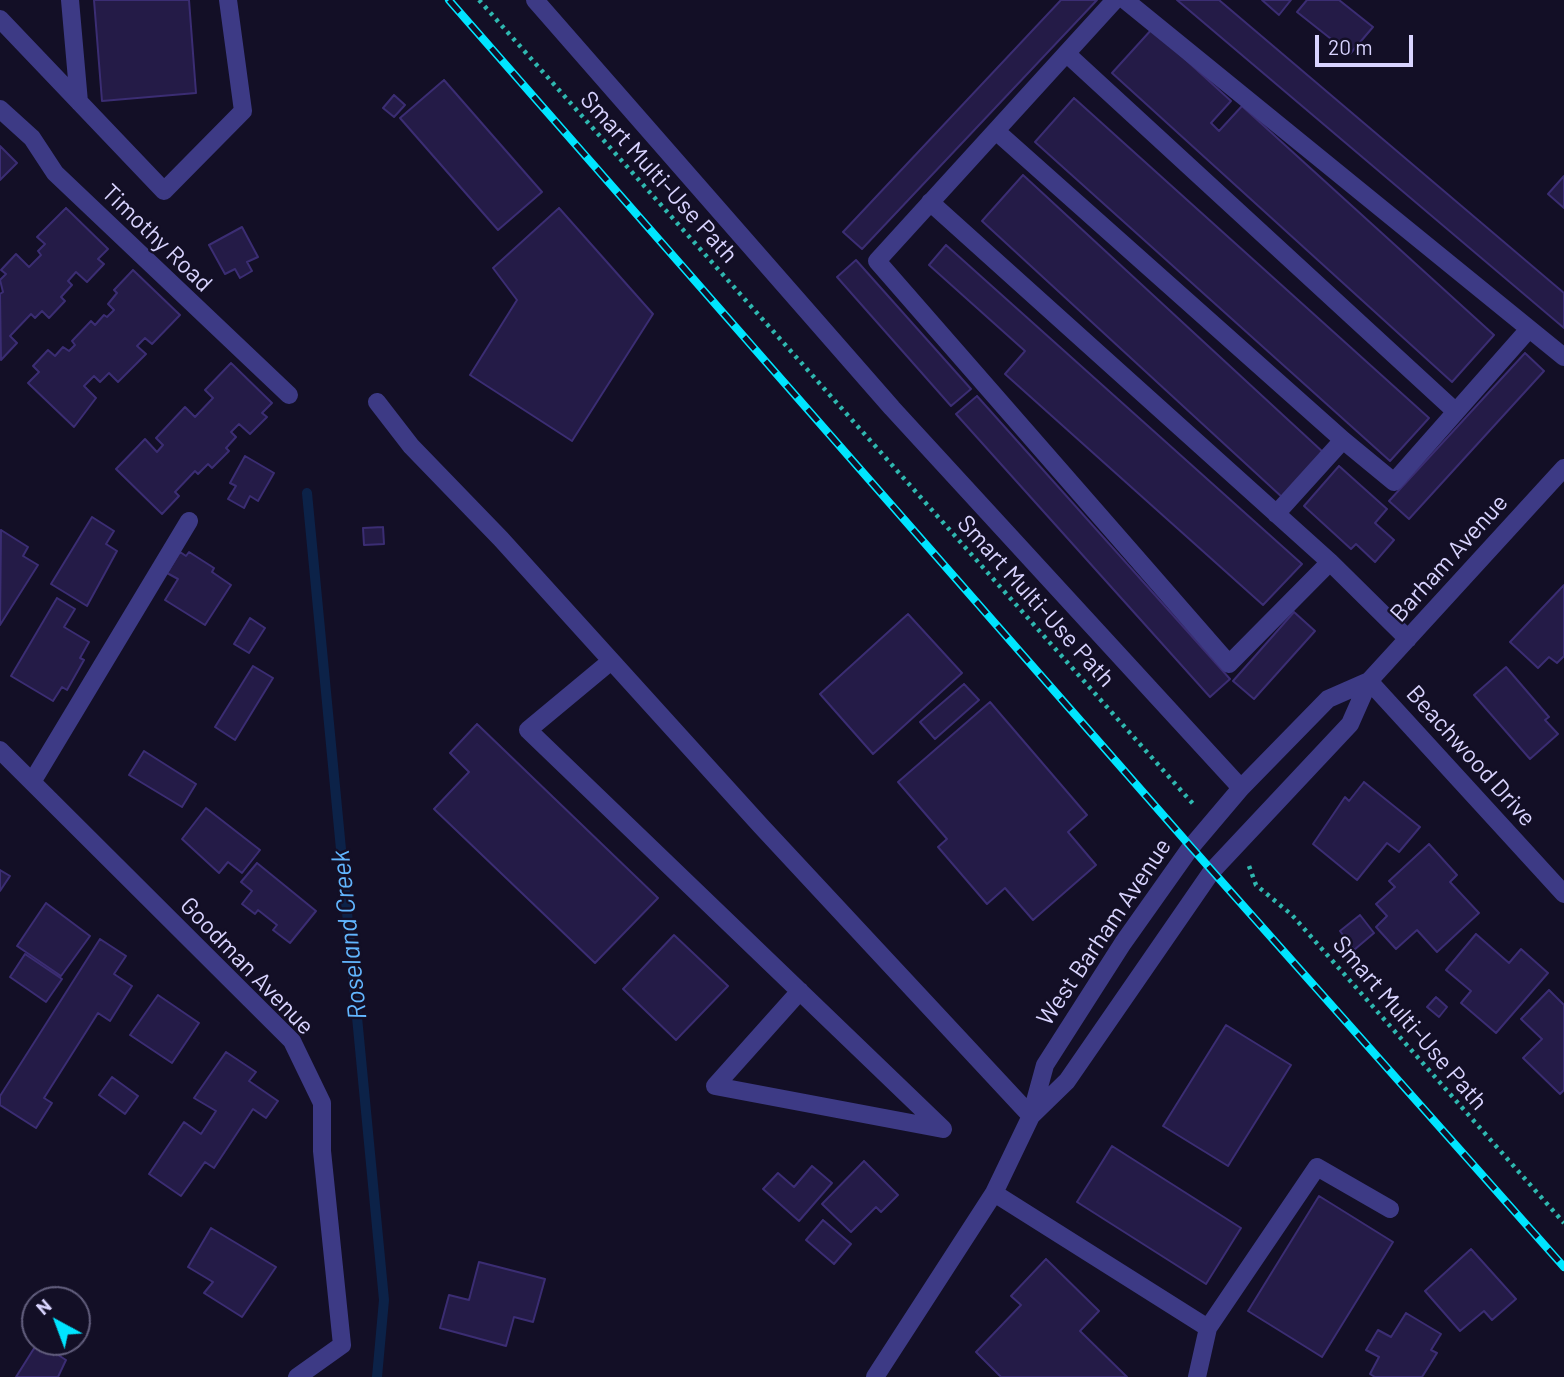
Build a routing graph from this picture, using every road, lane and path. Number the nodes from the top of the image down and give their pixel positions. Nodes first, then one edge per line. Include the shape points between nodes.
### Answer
1 (70, 0) edge
2 (228, 0) edge
3 (479, 0) edge
4 (535, 0) edge
5 (1115, 0) edge
6 (1125, 0) edge
7 (0, 19) edge
8 (1067, 54) junction
9 (79, 102) junction
10 (0, 108) edge
11 (996, 131) junction
12 (930, 202) junction
13 (1529, 329) junction
14 (1564, 357) edge
15 (289, 395) dead end
16 (377, 402) dead end
17 (1455, 411) junction
18 (1343, 440) junction
19 (1564, 468) edge
20 (1276, 514) junction
21 (189, 521) dead end
22 (1331, 562) junction
23 (1408, 639) junction
24 (611, 660) junction
25 (1370, 681) junction
26 (0, 750) edge
27 (32, 782) junction
28 (1241, 788) junction
29 (1266, 810) joint
30 (1211, 822) junction
31 (1235, 845) junction
32 (1564, 894) edge
33 (800, 991) junction
34 (1031, 1116) junction
35 (994, 1193) junction
36 (1390, 1209) dead end
37 (1564, 1223) edge
38 (1208, 1328) junction
39 (297, 1377) edge
40 (875, 1377) edge
41 (1197, 1377) edge

1 - 9 street
2 - 9 street via 243,111 164,191
3 - 30 path, Smart Multi-Use Path
4 - 28 street via 892,408
5 - 8 street
6 - 13 street
7 - 9 street
8 - 11 street
8 - 17 street
10 - 15 street, Timothy Road via 32,138 55,173
11 - 12 street
11 - 18 street
12 - 20 street
12 - 22 street via 877,261 1229,664
13 - 14 street
13 - 17 street
16 - 24 street via 411,446
17 - 18 street via 1394,482
18 - 20 street
19 - 23 street, Barham Avenue
20 - 22 street
21 - 27 street
22 - 23 street
23 - 25 street, Barham Avenue
24 - 33 street via 528,730
24 - 34 street
25 - 28 street, Barham Avenue via 1328,699
25 - 29 street, Barham Avenue via 1350,724
25 - 32 street, Beachwood Drive
26 - 27 street, Goodman Avenue
27 - 39 street, Goodman Avenue via 292,1041 323,1102 322,1151 342,1345
28 - 30 street, West Barham Avenue
29 - 31 street, West Barham Avenue
30 - 34 street, West Barham Avenue via 1123,943 1045,1065
31 - 34 street, West Barham Avenue via 1152,955 1067,1081
31 - 37 path, Smart Multi-Use Path via 1246,857 1256,885 1292,915
33 - 33 street via 915,1102 943,1129 715,1086
34 - 35 street, West Barham Avenue
35 - 38 street
35 - 40 street, West Barham Avenue
36 - 38 street via 1317,1167
38 - 41 street

